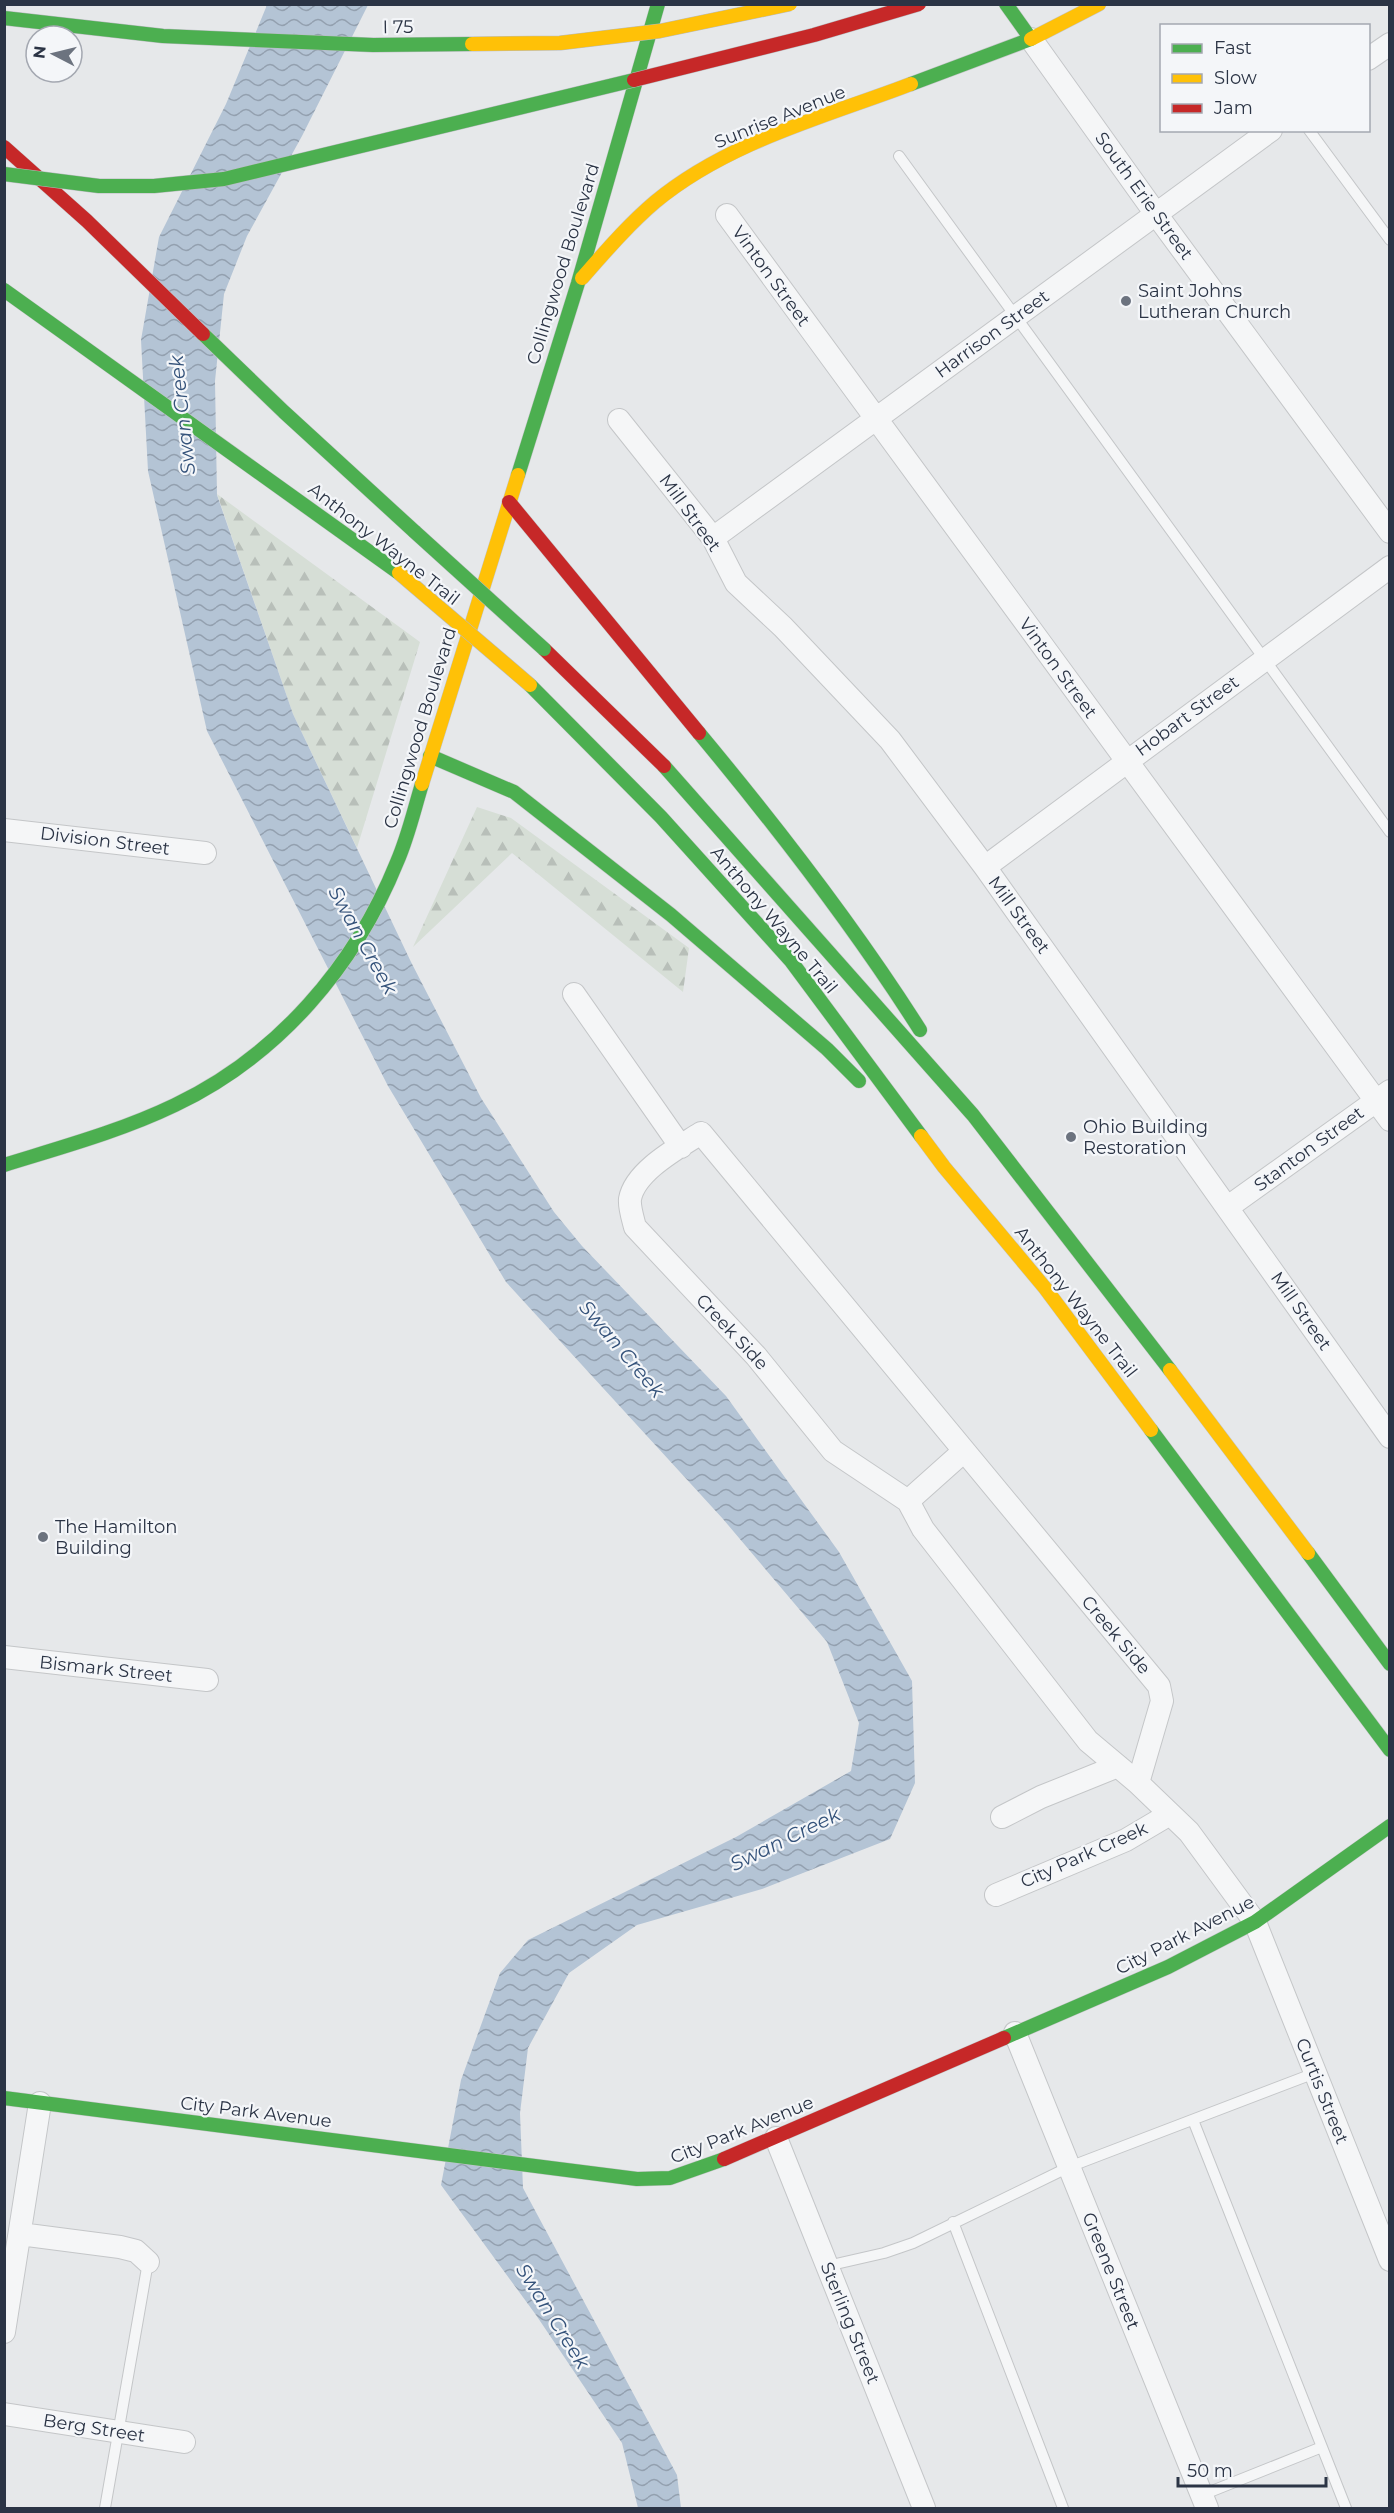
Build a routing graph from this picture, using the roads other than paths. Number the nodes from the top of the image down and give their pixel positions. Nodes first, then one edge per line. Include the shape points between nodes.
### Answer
1 (658, 4) edge
2 (790, 4) edge
3 (919, 4) edge
4 (1006, 4) edge
5 (1099, 4) edge
6 (4, 18) edge
7 (1031, 39) junction
8 (1389, 44) edge
9 (1370, 58) edge
10 (1268, 132) edge
11 (1310, 132) edge
12 (4, 147) edge
13 (899, 156) dead end
14 (4, 174) edge
15 (1156, 214) junction
16 (727, 215) dead end
17 (1389, 240) edge
18 (578, 283) junction
19 (4, 290) edge
20 (1016, 317) junction
21 (876, 419) junction
22 (619, 420) dead end
23 (509, 502) junction
24 (1389, 532) edge
25 (713, 538) junction
26 (1389, 567) edge
27 (1264, 659) junction
28 (430, 756) junction
29 (1126, 761) junction
30 (4, 830) edge
31 (1389, 832) edge
32 (205, 853) dead end
33 (985, 867) junction
34 (574, 994) dead end
35 (1382, 1096) edge
36 (974, 1115) junction
37 (1389, 1120) edge
38 (681, 1147) junction
39 (4, 1166) edge
40 (944, 1167) junction
41 (1228, 1207) junction
42 (1389, 1437) edge
43 (964, 1451) junction
44 (908, 1501) junction
45 (4, 1657) edge
46 (1389, 1664) edge
47 (207, 1680) dead end
48 (1389, 1750) edge
49 (1118, 1766) junction
50 (1138, 1783) junction
51 (1170, 1814) junction
52 (1002, 1817) dead end
53 (1389, 1826) edge
54 (996, 1894) dead end
55 (1255, 1922) junction
56 (1015, 2033) junction
57 (1315, 2073) junction
58 (4, 2098) edge
59 (40, 2103) junction
60 (1193, 2120) junction
61 (776, 2138) junction
62 (1069, 2167) junction
63 (953, 2222) junction
64 (20, 2234) junction
65 (1389, 2260) edge
66 (148, 2262) joint
67 (827, 2266) junction
68 (4, 2332) edge
69 (4, 2414) edge
70 (117, 2431) junction
71 (184, 2442) dead end
72 (1322, 2447) junction
73 (1204, 2502) edge
74 (105, 2508) edge
75 (924, 2508) edge
76 (1063, 2508) edge
77 (1346, 2508) edge

1 - 18 main road, Collingwood Boulevard
2 - 6 main road, I 75, bridge via 660,32 561,43 373,45 186,37
3 - 14 main road, bridge via 803,38 224,179 154,186 99,186
4 - 7 main road, South Erie Street
5 - 7 main road, Sunrise Avenue
7 - 15 street, South Erie Street
7 - 18 main road, Sunrise Avenue via 749,145 699,171 655,202
8 - 9 street
10 - 15 street, Harrison Street
11 - 17 lane
12 - 36 main road, Anthony Wayne Trail, bridge via 87,220 284,412 544,649 676,777
13 - 20 lane
15 - 20 street, Harrison Street
15 - 24 street, South Erie Street
16 - 21 street, Vinton Street
18 - 23 main road, Collingwood Boulevard
19 - 40 main road, Anthony Wayne Trail, bridge via 399,573 530,685 661,817 791,962
20 - 21 street, Harrison Street
20 - 27 lane
21 - 25 street, Harrison Street
21 - 29 street, Vinton Street
22 - 25 street, Mill Street
23 - 28 main road, Collingwood Boulevard
23 - 36 main road via 779,830 890,983
25 - 33 street, Mill Street via 736,583 890,740
26 - 27 street, Hobart Street
27 - 29 street, Hobart Street
27 - 31 lane
28 - 39 main road, Collingwood Boulevard via 398,861 382,896 354,948 309,1006 262,1050 199,1093 130,1123
28 - 40 main road via 514,792 670,915 827,1049
29 - 33 street, Hobart Street
29 - 35 street, Vinton Street
30 - 32 street, Division Street
33 - 41 street, Mill Street
34 - 38 street
35 - 37 street, Vinton Street
35 - 41 street, Stanton Street
36 - 46 main road, Anthony Wayne Trail
38 - 43 street, Creek Side via 701,1133
38 - 44 street, Creek Side via 637,1180 629,1201 635,1227 756,1356 833,1451
40 - 48 main road, Anthony Wayne Trail via 1046,1288
41 - 42 street, Mill Street
43 - 44 street
43 - 50 street, Creek Side via 1159,1686 1162,1701
44 - 49 street, Creek Side via 923,1529 1088,1741
45 - 47 street, Bismark Street
49 - 50 street, Creek Side
49 - 52 street
50 - 51 street, Creek Side
51 - 54 street, City Park Creek via 1126,1840
51 - 55 street, Creek Side via 1189,1832
53 - 55 main road, City Park Avenue
55 - 56 main road, City Park Avenue via 1168,1967
55 - 57 street, Curtis Street
56 - 61 main road, City Park Avenue
56 - 62 street, Greene Street
57 - 60 lane
57 - 65 street, Curtis Street
58 - 59 main road, City Park Avenue
59 - 61 main road, City Park Avenue via 637,2179 670,2178
59 - 64 street
60 - 62 lane
60 - 72 lane
61 - 67 street, Sterling Street
62 - 63 lane
62 - 73 street, Greene Street
63 - 67 lane via 884,2253
63 - 76 lane
64 - 66 street via 120,2247 136,2251
64 - 68 street
66 - 70 lane
67 - 75 street, Sterling Street
69 - 70 street, Berg Street
70 - 71 street, Berg Street
70 - 74 lane
72 - 73 lane
72 - 77 lane

